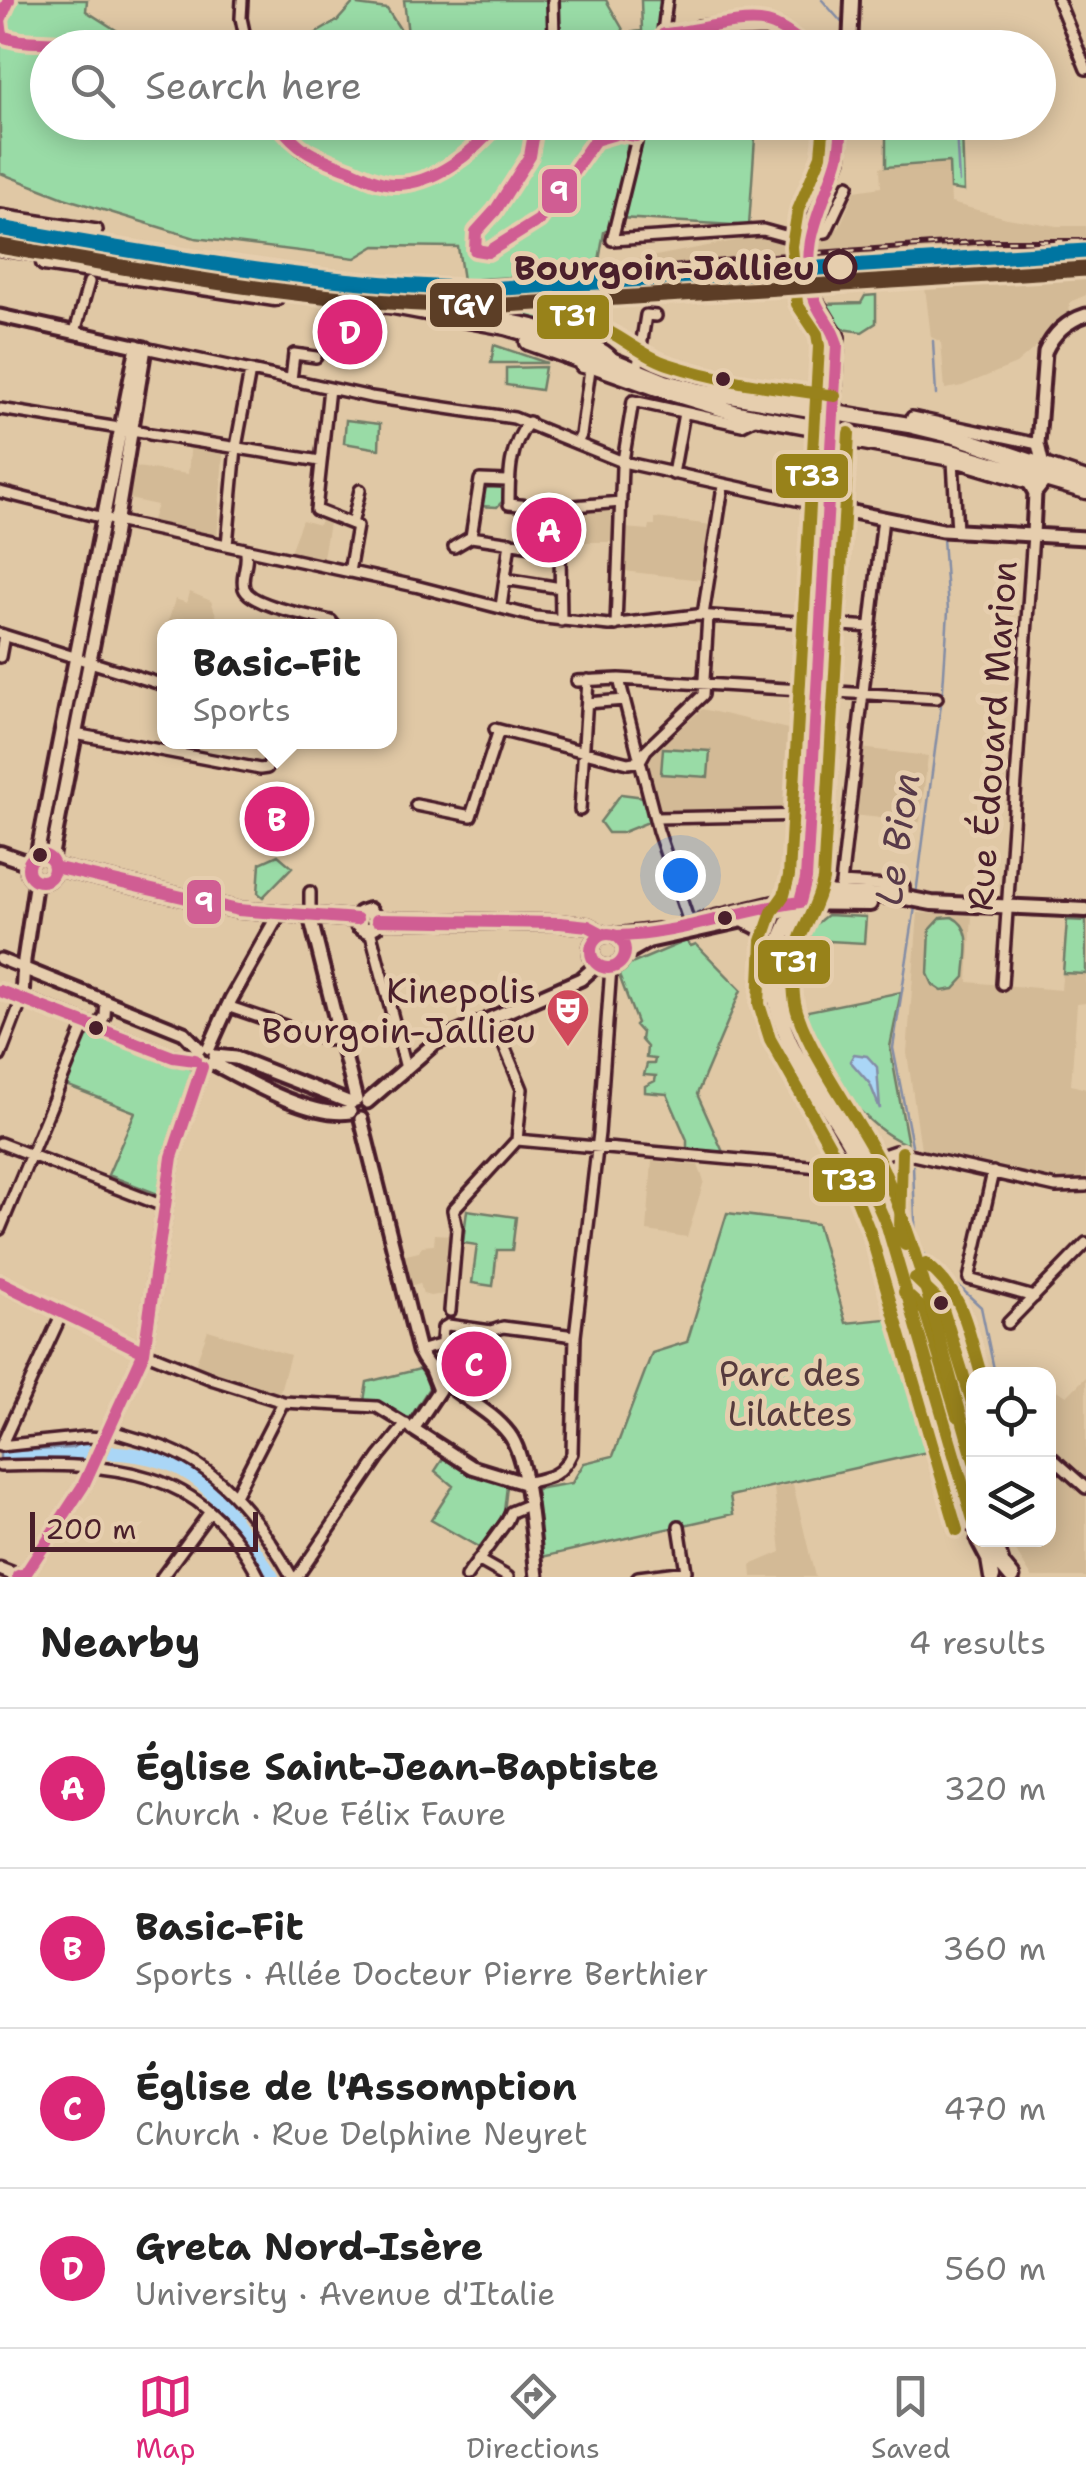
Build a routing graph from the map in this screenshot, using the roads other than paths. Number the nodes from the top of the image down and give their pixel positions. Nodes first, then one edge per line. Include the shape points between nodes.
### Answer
1 (9, 0) edge
2 (242, 0) edge
3 (553, 0) edge
4 (668, 0) edge
5 (852, 0) edge
6 (1058, 0) edge
7 (243, 30) edge
8 (554, 30) edge
9 (664, 30) edge
10 (692, 30) edge
11 (780, 30) edge
12 (852, 30) edge
13 (30, 44) edge
14 (1086, 70) edge
15 (293, 140) edge
16 (487, 140) edge
17 (533, 140) edge
18 (595, 140) edge
19 (627, 140) edge
20 (840, 140) edge
21 (848, 185) dead end
22 (0, 215) edge
23 (811, 229) tunnel mouth
24 (97, 230) dead end
25 (0, 246) edge
26 (0, 256) edge
27 (89, 282) dead end
28 (594, 294) dead end
29 (814, 299) tunnel mouth
30 (388, 305) junction
31 (1086, 315) edge
32 (0, 316) edge
33 (656, 316) dead end
34 (74, 332) junction
35 (588, 341) junction
36 (141, 347) junction
37 (554, 347) junction
38 (316, 357) dead end
39 (616, 362) junction
40 (638, 366) junction
41 (250, 371) junction
42 (287, 379) junction
43 (329, 388) junction
44 (0, 408) edge
45 (833, 412) junction
46 (684, 413) junction
47 (762, 419) junction
48 (529, 422) junction
49 (137, 431) junction
50 (832, 432) junction
51 (577, 444) junction
52 (236, 447) junction
53 (953, 461) junction
54 (320, 462) junction
55 (623, 462) junction
56 (1037, 469) junction
57 (673, 474) junction
58 (1086, 480) edge
59 (507, 481) junction
60 (723, 486) junction
61 (360, 490) dead end
62 (1086, 491) edge
63 (0, 492) edge
64 (620, 502) junction
65 (828, 507) junction
66 (102, 518) junction
67 (883, 518) junction
68 (116, 521) junction
69 (354, 525) junction
70 (957, 531) junction
71 (1032, 534) junction
72 (471, 537) junction
73 (1086, 538) edge
74 (510, 542) junction
75 (227, 545) junction
76 (454, 546) dead end
77 (245, 549) junction
78 (349, 572) junction
79 (505, 579) junction
80 (561, 588) junction
81 (501, 607) junction
82 (706, 616) junction
83 (321, 619) edge
84 (560, 620) junction
85 (820, 623) junction
86 (613, 625) junction
87 (871, 627) junction
88 (2, 635) edge
89 (0, 656) edge
90 (75, 658) junction
91 (90, 664) junction
92 (619, 679) junction
93 (157, 683) edge
94 (704, 686) junction
95 (816, 692) junction
96 (863, 694) junction
97 (937, 698) dead end
98 (624, 700) junction
99 (587, 703) junction
100 (76, 734) junction
101 (276, 749) edge
102 (583, 752) junction
103 (640, 761) junction
104 (416, 805) dead end
105 (46, 806) junction
106 (61, 808) junction
107 (580, 810) dead end
108 (810, 815) junction
109 (656, 818) junction
110 (0, 853) edge
111 (43, 861) junction
112 (39, 881) junction
113 (841, 888) junction
114 (310, 892) dead end
115 (800, 902) junction
116 (917, 903) junction
117 (1008, 906) junction
118 (1086, 910) edge
119 (279, 914) junction
120 (310, 916) junction
121 (744, 921) junction
122 (374, 925) junction
123 (690, 928) junction
124 (604, 937) junction
125 (625, 954) junction
126 (0, 959) edge
127 (776, 962) junction
128 (604, 966) junction
129 (26, 969) junction
130 (1002, 984) dead end
131 (0, 991) edge
132 (22, 999) junction
133 (106, 1002) junction
134 (227, 1006) junction
135 (492, 1017) junction
136 (91, 1026) junction
137 (341, 1039) junction
138 (0, 1056) edge
139 (205, 1057) junction
140 (406, 1068) junction
141 (357, 1107) junction
142 (517, 1140) junction
143 (0, 1143) edge
144 (598, 1148) junction
145 (31, 1156) junction
146 (866, 1161) junction
147 (993, 1172) junction
148 (1086, 1186) edge
149 (166, 1207) junction
150 (0, 1229) edge
151 (1086, 1243) edge
152 (0, 1282) edge
153 (1034, 1297) junction
154 (62, 1311) junction
155 (450, 1311) dead end
156 (1008, 1323) dead end
157 (491, 1331) junction
158 (575, 1336) junction
159 (452, 1342) junction
160 (419, 1351) junction
161 (144, 1352) junction
162 (446, 1387) junction
163 (282, 1402) junction
164 (409, 1426) junction
165 (105, 1437) junction
166 (0, 1446) edge
167 (969, 1457) edge
168 (1051, 1457) edge
169 (92, 1465) junction
170 (0, 1466) edge
171 (524, 1483) junction
172 (1086, 1488) edge
173 (234, 1496) junction
174 (966, 1498) edge
175 (528, 1504) junction
176 (209, 1513) junction
177 (679, 1526) dead end
178 (983, 1547) edge
179 (996, 1547) edge
180 (478, 1560) junction
181 (0, 1569) edge
182 (687, 1574) edge
183 (166, 1575) edge
184 (23, 1576) edge
185 (259, 1577) edge
186 (294, 1577) edge
187 (466, 1577) edge
188 (508, 1577) edge
189 (538, 1577) edge
190 (638, 1577) edge
191 (992, 1577) edge
192 (1012, 1577) edge

1 - 13 street via 0,20 2,36
2 - 7 street
3 - 8 street
4 - 9 street
5 - 12 main road
6 - 14 street
10 - 11 street via 768,23
15 - 16 street via 308,157 400,184 453,164
17 - 18 street via 530,156 476,232 475,250 488,252 525,231
19 - 21 street via 612,240 826,232
20 - 23 main road
22 - 24 street
25 - 30 main road
26 - 37 main road
27 - 34 street
28 - 35 street
29 - 45 main road via 834,327
30 - 35 street via 472,312
30 - 37 main road via 506,327
31 - 56 street, Rue Édouard Marion via 1072,319 1045,352
32 - 34 street
33 - 40 street via 646,316
34 - 36 street
35 - 39 street
36 - 41 street
36 - 49 street
37 - 39 main road
37 - 47 main road via 670,393
37 - 51 street via 590,370
38 - 42 street via 294,354
39 - 40 main road
40 - 45 main road via 700,391
41 - 42 street
41 - 52 street
42 - 43 street
43 - 48 street
43 - 54 street
44 - 49 street
45 - 47 main road via 818,419
45 - 50 main road
45 - 56 main road via 909,425
46 - 47 street via 742,425
46 - 55 street via 633,401
46 - 57 street
47 - 50 main road
48 - 51 street
48 - 59 street via 516,438
49 - 52 street
49 - 66 street
49 - 68 street
50 - 53 street via 850,442
50 - 56 main road
50 - 65 main road
51 - 55 street
52 - 54 street
52 - 75 street
53 - 56 street
53 - 70 street
54 - 69 street via 316,510
55 - 57 street
55 - 64 street
56 - 58 main road
56 - 62 main road
56 - 71 street, Rue Édouard Marion
57 - 60 street
59 - 64 street via 509,504 516,506
59 - 72 street via 480,480
60 - 65 street
60 - 82 street
61 - 69 street
63 - 66 street
64 - 86 street
65 - 67 street
65 - 85 main road
66 - 68 street
66 - 90 street
67 - 70 street
67 - 87 street
68 - 75 street
68 - 91 street
69 - 78 street
70 - 71 street
71 - 73 street
71 - 117 street, Rue Édouard Marion
72 - 74 street
72 - 76 street
74 - 79 street
74 - 80 street via 560,550
75 - 77 street
77 - 78 street
77 - 83 street via 248,596
78 - 81 street
79 - 80 street
79 - 81 street
80 - 84 street
81 - 84 street
82 - 85 street
82 - 86 street
82 - 94 street
84 - 86 street
85 - 87 street
85 - 95 main road
87 - 96 street
88 - 89 street
88 - 90 street
90 - 91 street
90 - 105 street
91 - 93 street
91 - 100 street
92 - 94 street
92 - 98 street
92 - 99 street via 583,681
94 - 95 street
94 - 103 street via 699,702
95 - 96 street
95 - 108 main road
96 - 97 street
96 - 113 street
98 - 99 street
98 - 103 street
99 - 102 street
100 - 101 street via 260,769
100 - 106 street
102 - 103 street
102 - 104 street via 497,730 471,816
102 - 107 street
103 - 109 street
105 - 106 street
105 - 111 street
106 - 111 street
108 - 109 street
108 - 115 main road
109 - 123 street
110 - 111 main road
111 - 112 main road via 52,875
111 - 112 main road via 28,871
111 - 119 main road via 220,906
112 - 129 street
113 - 115 main road
113 - 116 main road
114 - 120 street
115 - 116 main road
115 - 121 main road
115 - 123 main road
115 - 127 main road via 784,927
115 - 146 main road via 788,973 791,1009
116 - 117 main road
117 - 118 main road
117 - 130 street, Rue Édouard Marion
119 - 120 main road
119 - 134 street
120 - 122 main road
120 - 137 street
121 - 123 main road
121 - 127 main road via 764,932
122 - 124 main road via 573,924
122 - 140 street
123 - 124 main road
123 - 125 main road
124 - 125 main road via 622,942
124 - 128 main road via 591,950
125 - 128 main road via 618,964
126 - 129 street
127 - 146 main road via 775,994 786,1032
128 - 135 street
128 - 144 street
129 - 132 street
129 - 133 street
131 - 132 street
132 - 136 street
132 - 138 street
133 - 136 street via 105,1016
133 - 139 street via 184,1033
134 - 137 street via 326,1040
134 - 139 street
135 - 140 street via 436,1044
135 - 142 street via 522,1089
136 - 139 street via 173,1057
136 - 145 street
137 - 141 street
139 - 141 street via 236,1058
139 - 149 street via 172,1157
140 - 141 street
141 - 160 street
142 - 144 street
142 - 155 street via 453,1210
143 - 145 street
144 - 146 street via 842,1169
144 - 158 street
145 - 149 street
145 - 150 street
146 - 147 street via 895,1151
146 - 167 main road via 900,1229
146 - 174 main road
147 - 148 street via 1056,1187
147 - 153 street via 969,1279
149 - 161 street
151 - 153 street
152 - 154 street
153 - 156 street
154 - 161 street
154 - 166 street
157 - 158 street
157 - 159 street via 489,1346
157 - 159 street via 443,1328 442,1340
158 - 171 street via 572,1454 565,1469
159 - 160 street
160 - 162 street
161 - 163 street
161 - 165 street
162 - 164 street
162 - 171 street via 508,1432 520,1453
163 - 164 street via 377,1407
163 - 173 street
164 - 171 street via 472,1468
164 - 186 street via 379,1457
165 - 166 street
165 - 169 street
165 - 173 street via 192,1460
168 - 172 street
169 - 170 street
169 - 176 street via 172,1484
169 - 184 street
171 - 175 street
173 - 186 street
175 - 180 street via 511,1512
175 - 189 street
176 - 183 street
176 - 185 street
177 - 182 street
178 - 191 main road
179 - 192 main road
180 - 187 street
180 - 188 street
181 - 184 street
182 - 190 street

